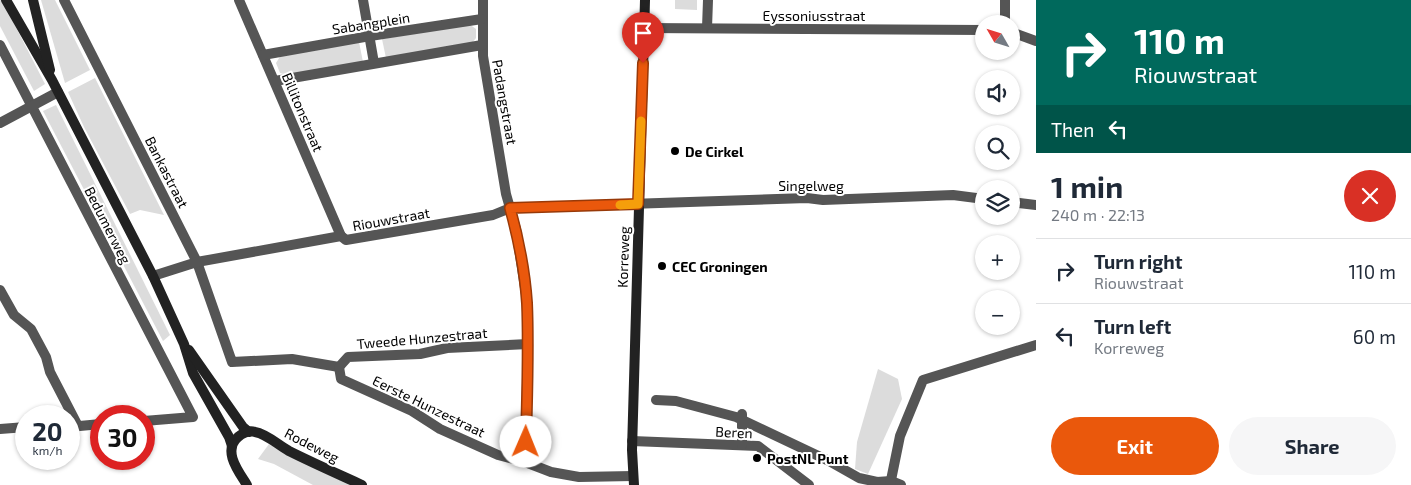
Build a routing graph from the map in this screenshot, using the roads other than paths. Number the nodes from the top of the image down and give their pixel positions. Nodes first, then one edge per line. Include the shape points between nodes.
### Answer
1 (6, 0) edge
2 (33, 0) edge
3 (64, 0) edge
4 (239, 0) edge
5 (363, 0) edge
6 (484, 0) edge
7 (645, 0) edge
8 (708, 0) edge
9 (1005, 0) edge
10 (1005, 15) edge
11 (482, 19) junction
12 (644, 28) junction
13 (707, 28) junction
14 (975, 30) edge
15 (1020, 35) edge
16 (370, 36) junction
17 (1036, 41) edge
18 (0, 45) edge
19 (482, 45) junction
20 (263, 55) junction
21 (374, 63) junction
22 (52, 80) junction
23 (274, 81) junction
24 (58, 92) junction
25 (31, 106) junction
26 (0, 123) edge
27 (975, 197) edge
28 (1020, 203) edge
29 (638, 204) junction
30 (1036, 205) edge
31 (510, 208) junction
32 (341, 236) junction
33 (197, 262) junction
34 (153, 276) junction
35 (0, 290) edge
36 (184, 344) junction
37 (528, 344) junction
38 (1036, 345) edge
39 (339, 367) junction
40 (656, 400) dead end
41 (65, 405) edge
42 (742, 417) junction
43 (155, 420) edge
44 (15, 428) edge
45 (0, 429) edge
46 (249, 432) junction
47 (632, 441) junction
48 (742, 445) junction
49 (232, 446) junction
50 (525, 462) junction
51 (634, 480) edge
52 (890, 483) edge
53 (247, 485) edge
54 (362, 485) edge
55 (809, 485) edge
56 (901, 485) edge

1 - 22 main road, Bedumerweg
2 - 22 main road, Bedumerweg
3 - 33 street, Bankastraat
4 - 20 street, Billitonstraat
5 - 16 street
6 - 11 street, Padangstraat
7 - 12 main road, Korreweg
8 - 13 street
9 - 10 street
11 - 16 street, Sabangplein
11 - 19 street, Padangstraat
12 - 13 street, Eyssoniusstraat
12 - 29 main road, Korreweg
13 - 14 street, Eyssoniusstraat
15 - 17 street
16 - 20 street, Sabangplein
16 - 21 street
18 - 25 street, Bedumerweg
19 - 21 street
19 - 31 street, Padangstraat
20 - 23 street, Billitonstraat
21 - 23 street
22 - 24 main road, Bedumerweg
23 - 32 street, Billitonstraat
24 - 25 street
24 - 34 main road, Bedumerweg
25 - 26 street
25 - 43 street, Bedumerweg via 193,416
27 - 29 street, Singelweg via 953,195
28 - 30 street
29 - 31 street, Riouwstraat
29 - 47 main road, Korreweg
31 - 32 street, Riouwstraat via 493,215 346,240
31 - 37 street, Padangstraat via 527,300
32 - 33 street, Riouwstraat
33 - 34 street, Riouwstraat
33 - 39 street, Bankastraat via 232,362 292,359
34 - 36 main road, Bedumerweg
35 - 41 street via 14,316 31,329 46,356
36 - 46 main road, Bedumerweg
36 - 49 main road, Bedumerweg via 193,373
37 - 39 street, Tweede Hunzestraat via 348,357
37 - 50 street, Padangstraat
38 - 52 street via 923,380 900,436
39 - 50 street, Eerste Hunzestraat via 341,379 412,411 440,429 498,455
40 - 42 street via 676,401
42 - 48 street
42 - 52 street via 859,478
44 - 45 street
46 - 49 main road via 239,436
46 - 54 main road, Rodeweg via 263,434 294,453
47 - 48 street, Beren
47 - 51 main road, Korreweg
48 - 55 street, Beren via 758,446
49 - 53 main road, Bedumerweg via 232,459
50 - 51 street, Eerste Hunzestraat via 551,472 579,477
52 - 56 street

